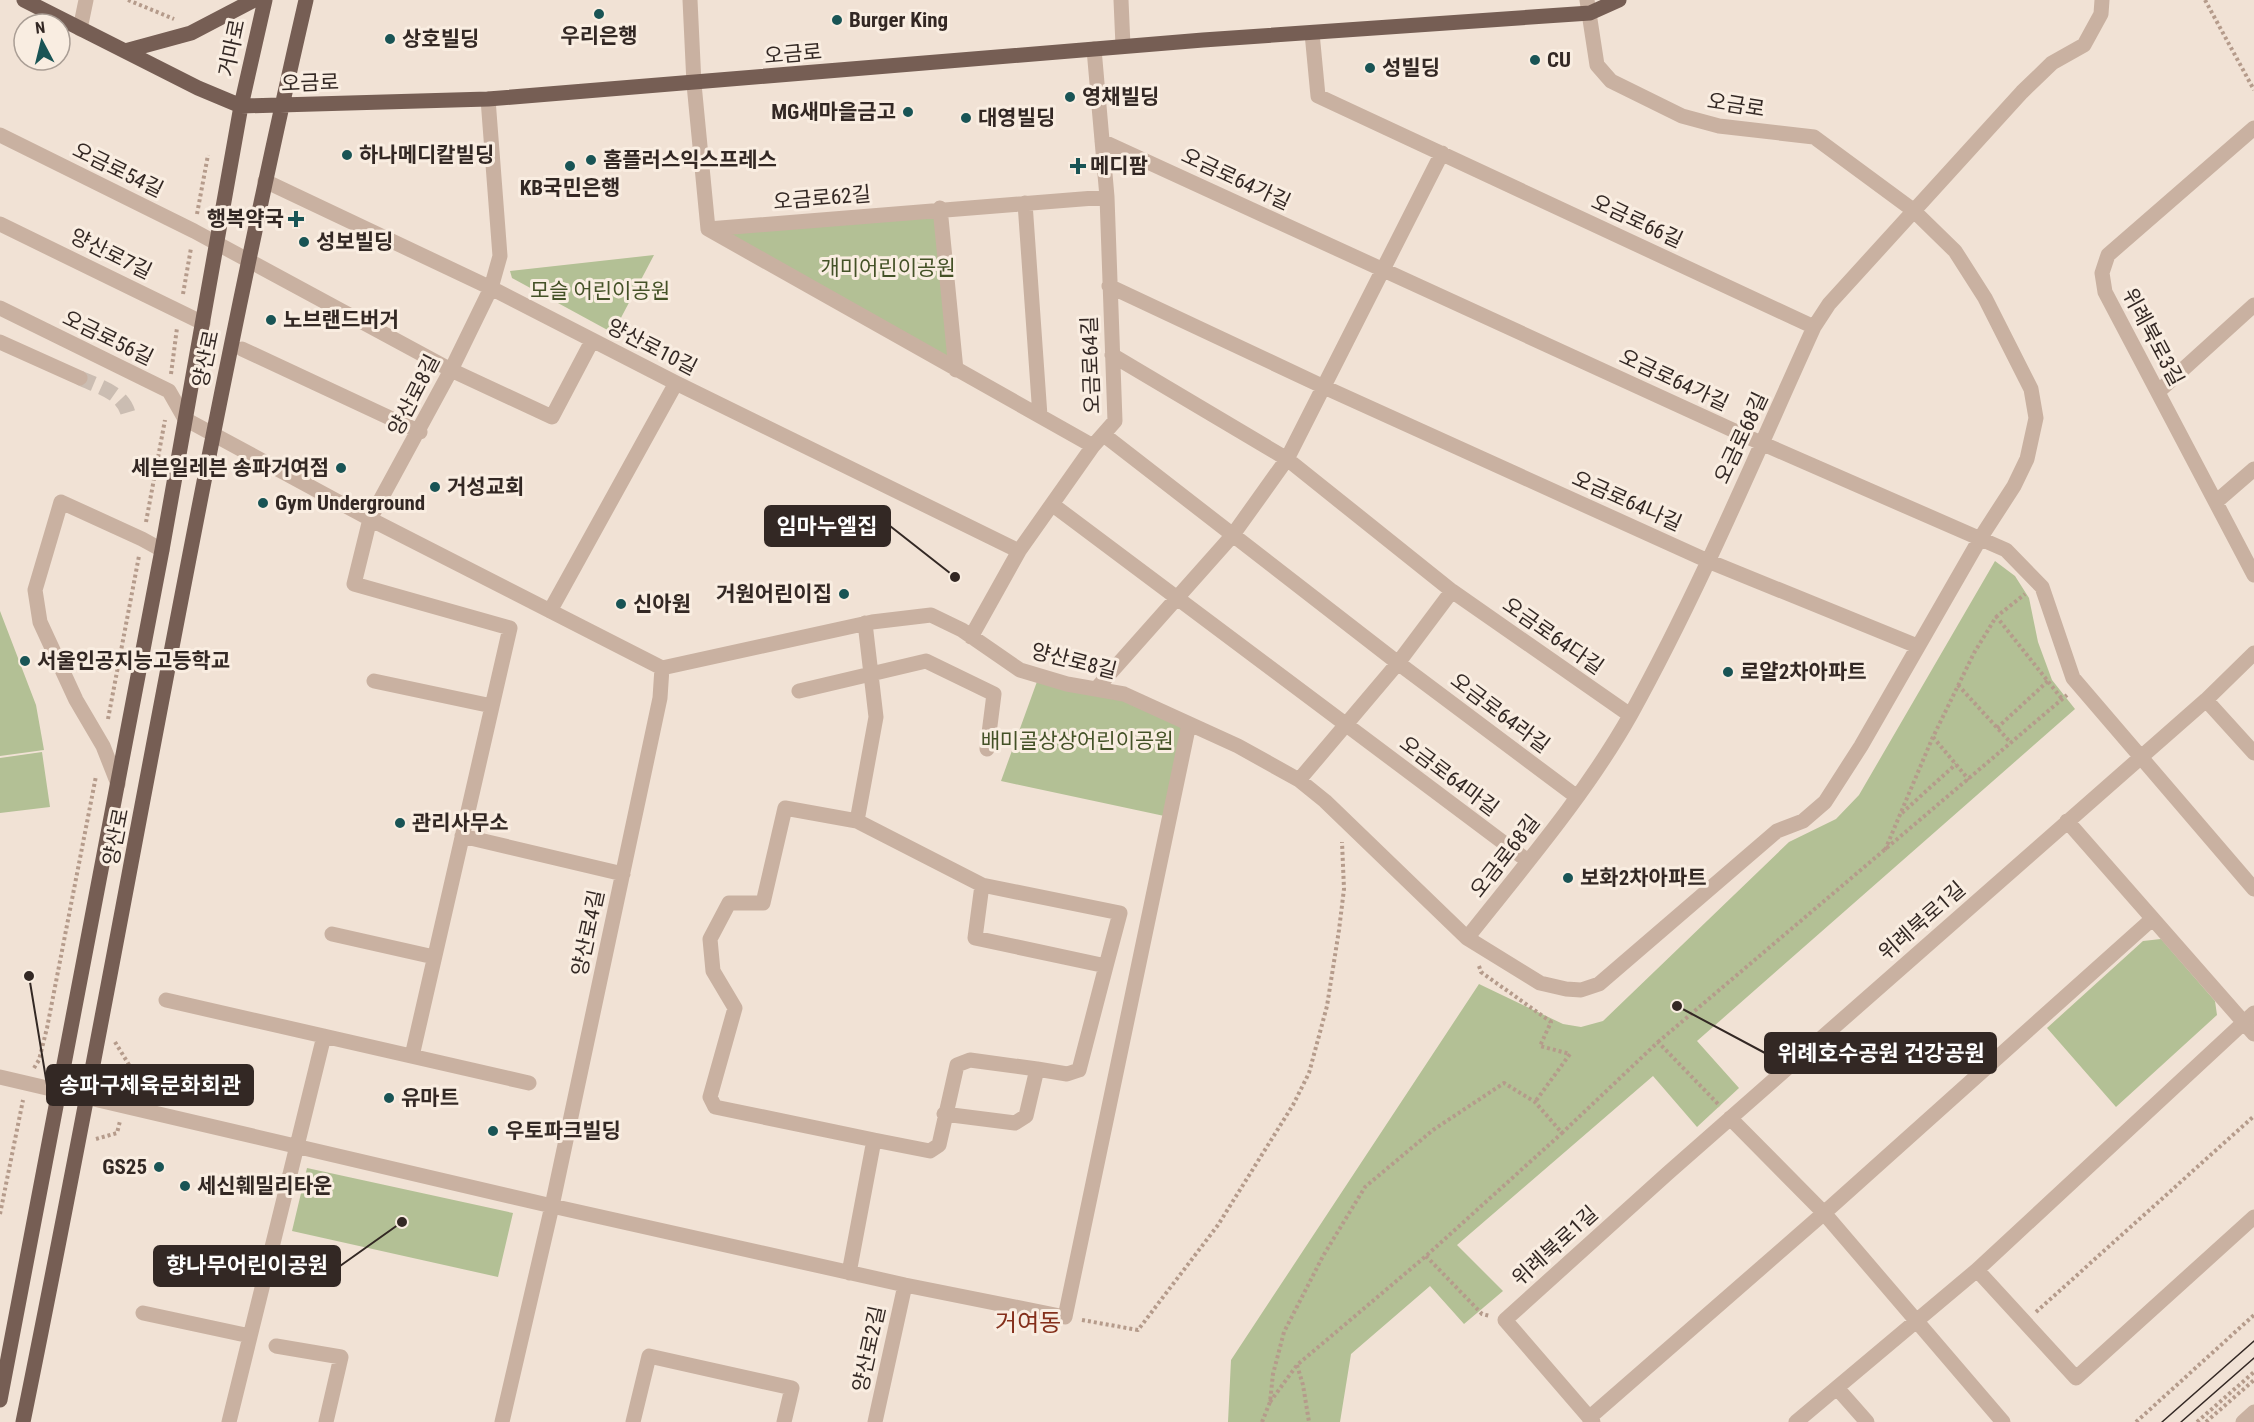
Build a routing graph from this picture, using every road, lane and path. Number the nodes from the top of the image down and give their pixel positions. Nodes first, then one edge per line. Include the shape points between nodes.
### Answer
1 (24, 0) edge
2 (86, 0) edge
3 (128, 0) edge
4 (254, 0) edge
5 (265, 0) edge
6 (306, 0) edge
7 (690, 0) edge
8 (1121, 0) edge
9 (1619, 0) edge
10 (2102, 0) edge
11 (2205, 0) edge
12 (1589, 6) edge
13 (174, 19) dead end
14 (80, 29) junction
15 (228, 32) dead end
16 (1312, 33) junction
17 (1122, 46) junction
18 (237, 48) dead end
19 (1095, 49) junction
20 (125, 51) junction
21 (694, 84) junction
22 (2254, 90) edge
23 (489, 99) junction
24 (281, 105) junction
25 (241, 106) junction
26 (2254, 128) edge
27 (0, 135) edge
28 (1102, 141) junction
29 (1442, 153) junction
30 (208, 155) dead end
31 (265, 181) junction
32 (1107, 197) junction
33 (1025, 202) junction
34 (940, 208) junction
35 (1913, 210) junction
36 (0, 224) edge
37 (708, 229) junction
38 (194, 231) junction
39 (217, 244) junction
40 (249, 260) junction
41 (1384, 270) junction
42 (1109, 286) junction
43 (491, 288) junction
44 (2254, 305) edge
45 (0, 308) edge
46 (180, 310) junction
47 (203, 323) junction
48 (1814, 327) junction
49 (592, 341) junction
50 (0, 342) edge
51 (243, 349) dead end
52 (1112, 354) junction
53 (451, 370) junction
54 (956, 370) junction
55 (81, 378) tunnel mouth
56 (676, 383) junction
57 (1324, 387) junction
58 (169, 391) junction
59 (2158, 392) junction
60 (1040, 416) junction
61 (186, 419) junction
62 (420, 432) junction
63 (213, 433) junction
64 (1099, 441) junction
65 (1761, 443) junction
66 (1287, 459) junction
67 (2254, 469) edge
68 (2217, 501) junction
69 (1053, 505) junction
70 (370, 519) junction
71 (1232, 536) junction
72 (1981, 537) junction
73 (142, 538) junction
74 (162, 550) junction
75 (1019, 551) junction
76 (1708, 561) junction
77 (2254, 575) edge
78 (1452, 591) junction
79 (2028, 592) dead end
80 (1176, 598) junction
81 (550, 611) junction
82 (1996, 616) junction
83 (865, 623) junction
84 (971, 637) junction
85 (1917, 646) junction
86 (2254, 653) edge
87 (1398, 663) junction
88 (662, 668) junction
89 (871, 673) junction
90 (374, 681) dead end
91 (2048, 681) junction
92 (1958, 685) junction
93 (1096, 689) junction
94 (799, 691) dead end
95 (2067, 694) dead end
96 (2062, 699) junction
97 (2206, 700) junction
98 (492, 706) junction
99 (1630, 715) junction
100 (1189, 724) junction
101 (1346, 725) junction
102 (1996, 728) junction
103 (1933, 737) junction
104 (2011, 743) junction
105 (103, 746) junction
106 (987, 749) dead end
107 (2254, 753) edge
108 (2142, 756) junction
109 (1956, 764) junction
110 (1299, 780) junction
111 (1969, 780) junction
112 (118, 784) junction
113 (1577, 797) junction
114 (1339, 814) junction
115 (1899, 816) junction
116 (857, 821) junction
117 (2067, 821) junction
118 (462, 836) junction
119 (1884, 851) junction
120 (1528, 861) junction
121 (622, 874) junction
122 (982, 885) junction
123 (2254, 889) edge
124 (2151, 920) junction
125 (332, 934) dead end
126 (1467, 938) junction
127 (434, 957) junction
128 (1106, 966) junction
129 (166, 1000) dead end
130 (2249, 1018) edge
131 (2254, 1034) edge
132 (324, 1036) junction
133 (1658, 1042) junction
134 (412, 1056) junction
135 (1036, 1069) junction
136 (0, 1077) edge
137 (26, 1081) junction
138 (529, 1083) dead end
139 (59, 1092) junction
140 (88, 1099) junction
141 (1535, 1102) junction
142 (944, 1114) junction
143 (2254, 1116) edge
144 (1730, 1118) junction
145 (1562, 1132) junction
146 (874, 1140) junction
147 (295, 1146) junction
148 (552, 1206) junction
149 (1824, 1213) junction
150 (0, 1214) edge
151 (2254, 1217) edge
152 (1426, 1256) junction
153 (1977, 1270) junction
154 (849, 1273) junction
155 (904, 1285) junction
156 (143, 1313) dead end
157 (2254, 1315) edge
158 (1065, 1317) junction
159 (1505, 1320) junction
160 (1916, 1320) junction
161 (2025, 1322) junction
162 (249, 1336) junction
163 (276, 1346) dead end
164 (1298, 1365) junction
165 (2254, 1372) edge
166 (2254, 1380) edge
167 (1837, 1388) junction
168 (0, 1400) edge
169 (1270, 1402) junction
170 (2254, 1412) edge
171 (1591, 1420) edge
172 (23, 1422) edge
173 (229, 1422) edge
174 (326, 1422) edge
175 (502, 1422) edge
176 (633, 1422) edge
177 (784, 1422) edge
178 (875, 1422) edge
179 (1262, 1422) edge
180 (1308, 1422) edge
181 (1796, 1422) edge
182 (1867, 1422) edge
183 (2003, 1422) edge
184 (2136, 1422) edge
185 (2197, 1422) edge
186 (2206, 1422) edge
187 (2243, 1422) edge

1 - 14 main road, 오금로
2 - 14 street
3 - 13 path
4 - 20 main road via 191,33
5 - 25 main road, 거마로
6 - 24 main road
7 - 21 street
8 - 17 street
9 - 12 main road, 오금로
10 - 35 street, 오금로68길 via 2101,14 2084,45 2052,63
11 - 22 path
12 - 16 main road, 오금로
12 - 35 street, 오금로 via 1597,65 1611,81 1682,116 1719,126 1814,137
14 - 20 main road, 오금로
15 - 18 path
16 - 17 main road, 오금로
16 - 29 street, 오금로66길 via 1318,96
17 - 19 main road, 오금로
19 - 21 main road, 오금로
19 - 28 street, 오금로64길
20 - 25 main road, 오금로
21 - 23 main road, 오금로
21 - 37 street
23 - 24 main road, 오금로
23 - 43 street, 양산로8길 via 500,256
24 - 25 main road, 오금로
24 - 31 main road, 양산로
25 - 39 main road, 양산로
26 - 59 street, 위례북로3길 via 2108,255 2102,273 2105,292
27 - 38 street, 오금로54길
28 - 32 street, 오금로64길
28 - 41 street, 오금로64가길
29 - 41 street
29 - 48 street, 오금로66길
30 - 38 path, 양산로
31 - 40 main road, 양산로
31 - 43 street, 양산로10길
32 - 33 street, 오금로62길
32 - 42 street, 오금로64길
33 - 34 street, 오금로62길
33 - 60 street
34 - 37 street, 오금로62길
34 - 54 street
35 - 48 street, 오금로68길 via 1829,304
35 - 72 street, 오금로 via 1955,251 1985,298 2031,389 2036,418 2027,459
36 - 46 street, 양산로7길
37 - 54 street
38 - 39 street, 오금로54길
38 - 46 path, 양산로
39 - 40 street
39 - 47 main road, 양산로
40 - 53 street
40 - 63 main road, 양산로
41 - 57 street
41 - 65 street, 오금로64가길
42 - 52 street, 오금로64길
42 - 57 street, 오금로64나길
43 - 49 street, 양산로10길
43 - 53 street, 양산로8길
44 - 59 street
45 - 58 street, 오금로56길
46 - 47 street, 양산로7길
46 - 58 path, 양산로
47 - 61 main road, 양산로
48 - 65 street, 오금로68길
49 - 53 street via 552,417
49 - 56 street, 양산로10길
50 - 55 street
51 - 62 street
52 - 64 street, 오금로64길 via 1115,421
52 - 66 street, 오금로64다길
53 - 62 street, 양산로8길
54 - 60 street
56 - 75 street, 양산로10길
56 - 81 street
57 - 66 street
57 - 76 street, 오금로64나길
58 - 61 street, 오금로56길
58 - 73 path, 양산로
59 - 68 street, 위례북로3길
60 - 64 street
61 - 63 street
61 - 74 main road, 양산로
62 - 70 street, 양산로8길
63 - 70 street
63 - 140 main road, 양산로
64 - 69 street, 오금로64길
64 - 71 street, 오금로64라길
65 - 72 street, 오금로64가길
65 - 76 street, 오금로68길
66 - 71 street
66 - 78 street, 오금로64다길
67 - 68 street
68 - 77 street, 위례북로3길
69 - 75 street, 오금로64길
69 - 80 street, 오금로64마길
70 - 81 street
70 - 98 street, 양산로8길 via 354,584 510,628
71 - 80 street
71 - 87 street, 오금로64라길
72 - 85 street, 오금로
72 - 108 street, 오금로64가길 via 2006,550 2042,586 2073,678
73 - 74 street
73 - 105 path, 양산로
73 - 105 street via 61,502 35,590 40,622 76,700
74 - 112 main road, 양산로
75 - 84 street, 오금로64길
76 - 85 street, 오금로64나길
76 - 99 street, 오금로68길
78 - 87 street
78 - 99 street, 오금로64다길
79 - 82 path
80 - 93 street
80 - 101 street, 오금로64마길
81 - 88 street
82 - 91 path
82 - 92 path
83 - 84 street, 양산로8길 via 931,615
83 - 88 street, 양산로8길
83 - 89 street
84 - 93 street, 양산로8길 via 1020,670
85 - 126 street, 양산로8길 via 1862,746 1825,802 1803,821 1777,831 1599,984 1581,990 1540,983
86 - 97 street
87 - 101 street
87 - 113 street, 오금로64라길
88 - 121 street, 양산로4길 via 660,698
89 - 94 street
89 - 106 street via 926,661 994,694
89 - 116 street via 876,717
90 - 98 street
91 - 96 path
91 - 102 path
92 - 102 path
92 - 103 path
93 - 100 street, 양산로8길 via 1124,694
95 - 96 path
96 - 104 path
97 - 107 street
97 - 108 street
98 - 118 street
99 - 113 street, 오금로68길
100 - 110 street, 양산로8길
100 - 158 street
101 - 110 street
101 - 120 street, 오금로64마길
102 - 104 path
103 - 109 path
103 - 115 path
104 - 111 path
105 - 112 street
105 - 137 path, 양산로 via 47,1028 39,1060
108 - 117 street, 위례북로1길
108 - 123 street
109 - 111 path
109 - 115 path
110 - 114 street, 양산로8길
111 - 119 path
112 - 139 main road, 양산로
113 - 120 street, 오금로68길
114 - 126 street, 양산로8길
114 - 158 path via 1344,889 1339,930 1319,1042 1293,1105 1218,1225 1138,1330
115 - 119 path
116 - 122 street
116 - 146 street via 785,808 763,903 729,903 710,939 713,971 735,1008 710,1097 715,1107
117 - 124 street
117 - 144 street, 위례북로1길
118 - 121 street
118 - 127 street
119 - 133 path
120 - 126 street, 오금로68길
121 - 148 street, 양산로4길
122 - 128 street via 975,938
122 - 128 street via 1120,913
124 - 130 street
124 - 149 street
125 - 127 street
126 - 141 path via 1481,972 1551,1022 1540,1046 1570,1054
127 - 134 street
128 - 135 street via 1079,1070 1067,1074
129 - 132 street
130 - 131 street
130 - 153 street
132 - 134 street
132 - 147 street
133 - 144 path
133 - 145 path
134 - 138 street
135 - 142 street via 970,1060 957,1065
135 - 142 street via 1026,1116 1015,1123
136 - 137 street
137 - 139 street
137 - 150 path, 양산로
139 - 140 street
139 - 168 main road, 양산로
140 - 147 street
140 - 172 main road, 양산로
141 - 145 path
141 - 169 path via 1504,1083 1433,1130 1365,1187 1323,1256 1284,1332
142 - 146 street via 939,1145 930,1151
143 - 161 path
144 - 149 street
144 - 159 street, 위례북로1길
145 - 152 path
146 - 154 street
147 - 148 street
147 - 162 street
148 - 154 street
148 - 175 street, 양산로4길
149 - 160 street
149 - 171 street
151 - 161 street via 2076,1378
152 - 159 path via 1482,1314
152 - 164 path
153 - 160 street
153 - 161 street
154 - 155 street
155 - 158 street
155 - 178 street, 양산로2길
156 - 162 street
157 - 184 path
159 - 171 street
160 - 167 street
160 - 183 street
162 - 173 street
163 - 174 street via 341,1357
164 - 169 path
164 - 180 path
165 - 185 path
166 - 186 path
167 - 181 street
167 - 182 street
169 - 179 path
170 - 187 street
176 - 177 street via 649,1356 792,1388

